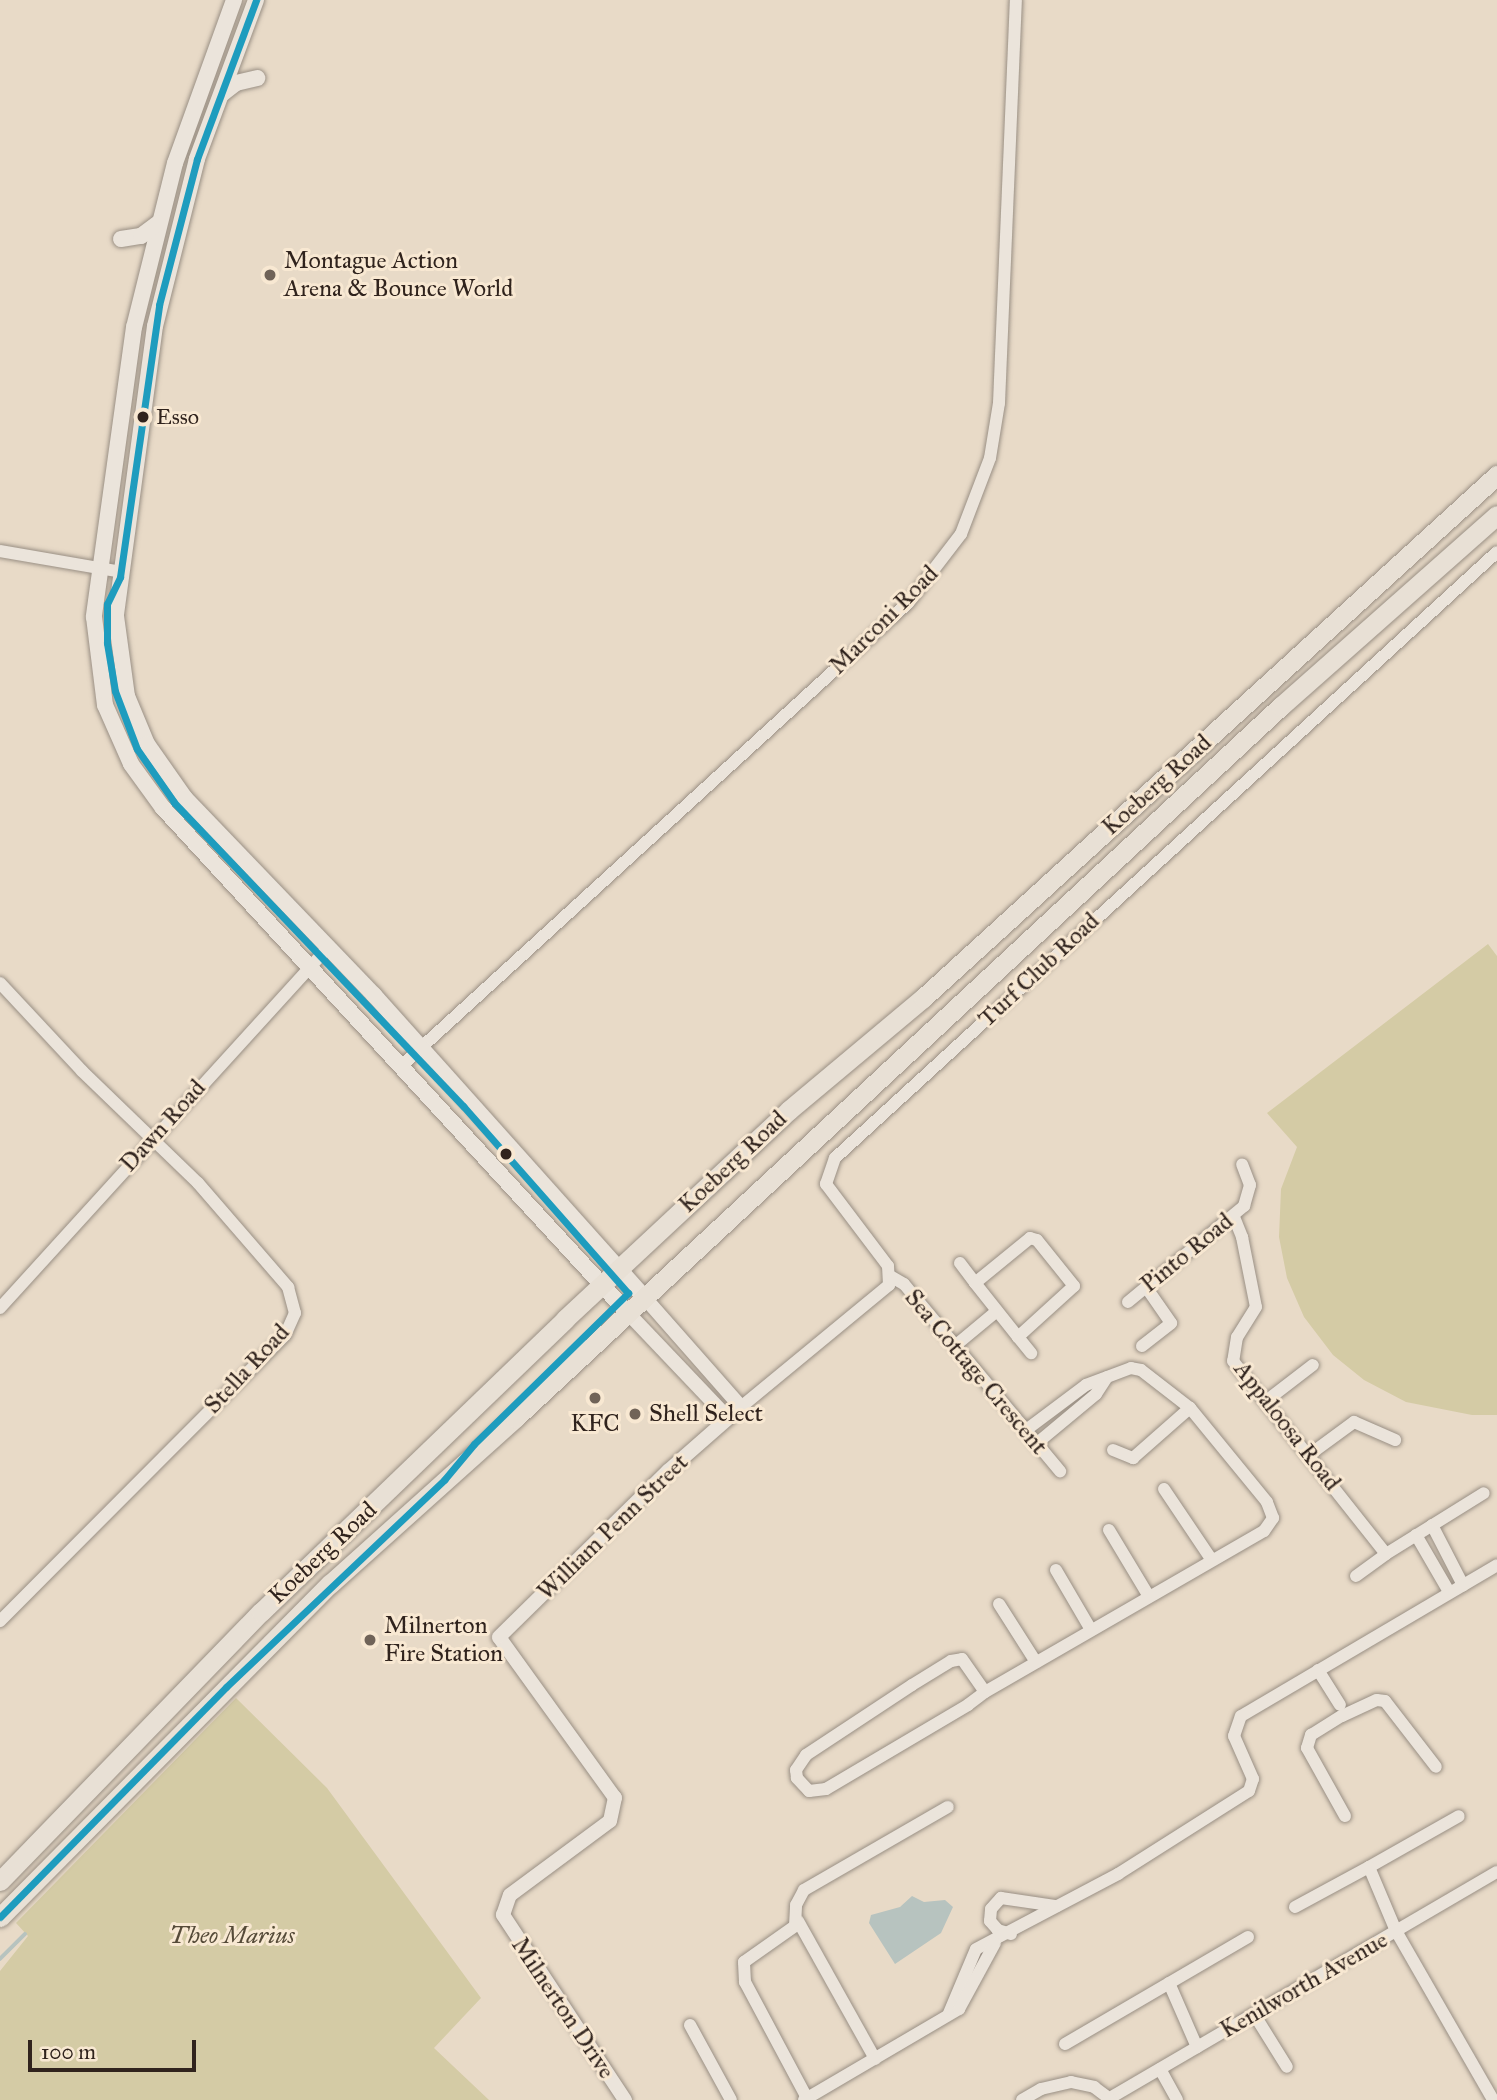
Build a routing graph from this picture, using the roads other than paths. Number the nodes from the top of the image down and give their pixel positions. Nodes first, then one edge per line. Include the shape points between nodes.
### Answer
1 (234, 0) edge
2 (256, 0) edge
3 (1016, 0) edge
4 (257, 78) dead end
5 (220, 97) junction
6 (158, 223) junction
7 (121, 239) dead end
8 (1497, 475) edge
9 (1497, 514) edge
10 (0, 551) edge
11 (1497, 552) edge
12 (100, 568) junction
13 (121, 572) junction
14 (329, 946) junction
15 (309, 966) junction
16 (0, 983) edge
17 (422, 1047) junction
18 (401, 1066) junction
19 (152, 1137) junction
20 (1242, 1164) dead end
21 (1234, 1217) junction
22 (960, 1263) dead end
23 (620, 1268) junction
24 (890, 1276) junction
25 (975, 1283) junction
26 (602, 1284) junction
27 (1146, 1287) junction
28 (644, 1297) junction
29 (1128, 1302) dead end
30 (0, 1308) edge
31 (997, 1311) junction
32 (627, 1312) junction
33 (1018, 1337) junction
34 (956, 1345) junction
35 (1142, 1346) dead end
36 (1031, 1353) dead end
37 (1313, 1365) dead end
38 (1107, 1377) junction
39 (1266, 1401) junction
40 (741, 1407) junction
41 (1190, 1408) junction
42 (728, 1418) junction
43 (1026, 1430) junction
44 (1395, 1440) dead end
45 (1036, 1444) junction
46 (1113, 1450) dead end
47 (1309, 1455) junction
48 (1060, 1471) dead end
49 (1164, 1489) dead end
50 (1484, 1493) dead end
51 (1432, 1525) junction
52 (1109, 1530) dead end
53 (1416, 1535) junction
54 (1386, 1554) junction
55 (1211, 1559) junction
56 (1497, 1565) edge
57 (1056, 1570) dead end
58 (1356, 1576) dead end
59 (1463, 1585) junction
60 (1449, 1592) junction
61 (1149, 1595) junction
62 (999, 1604) dead end
63 (0, 1621) edge
64 (1091, 1630) junction
65 (1036, 1662) junction
66 (1318, 1670) junction
67 (985, 1692) junction
68 (1340, 1705) dead end
69 (1436, 1768) dead end
70 (948, 1807) dead end
71 (1345, 1816) dead end
72 (1458, 1816) dead end
73 (1368, 1867) junction
74 (1497, 1872) edge
75 (0, 1881) edge
76 (1057, 1906) junction
77 (1295, 1908) dead end
78 (503, 1915) joint
79 (0, 1917) edge
80 (798, 1921) junction
81 (1396, 1931) junction
82 (1011, 1934) junction
83 (1248, 1937) dead end
84 (1169, 1983) junction
85 (1254, 2014) junction
86 (690, 2025) dead end
87 (1065, 2044) dead end
88 (1197, 2047) junction
89 (875, 2059) junction
90 (1287, 2067) dead end
91 (1160, 2069) junction
92 (806, 2099) edge
93 (1111, 2099) edge
94 (625, 2100) edge
95 (731, 2100) edge
96 (1022, 2100) edge
97 (1178, 2100) edge
98 (1493, 2100) edge

1 - 6 main road via 188,123
2 - 5 main road
3 - 17 street, Marconi Road via 999,403 990,457 961,534 908,603
4 - 5 main road via 236,83
5 - 13 main road via 197,159 159,305
6 - 7 main road via 141,236
6 - 12 main road via 134,327
8 - 23 main road, Koeberg Road via 923,998 789,1110
9 - 28 main road, Koeberg Road via 1261,725
10 - 12 street
11 - 24 street, Turf Club Road via 830,1164 826,1184 888,1266
12 - 13 street
12 - 15 main road via 95,654 105,705 126,755 163,808
13 - 14 main road via 116,616 120,661 127,696 147,744 185,798
14 - 15 street, Dawn Road
14 - 17 main road
15 - 18 main road
15 - 19 street, Dawn Road
16 - 19 street, Stella Road
17 - 18 street, Marconi Road
17 - 23 main road
18 - 26 main road
19 - 30 street, Dawn Road
19 - 63 street, Stella Road via 288,1287 295,1313 291,1324
20 - 21 street, Pinto Road via 1250,1185 1244,1206
21 - 27 street, Pinto Road
21 - 39 street, Appaloosa Road via 1256,1307 1231,1355
22 - 25 street
23 - 26 main road, Koeberg Road
23 - 28 main road
24 - 34 street, Sea Cottage Crescent via 904,1284
24 - 40 street via 885,1292
25 - 31 street
25 - 33 street via 1030,1238 1070,1277 1072,1292
26 - 32 main road
26 - 75 main road, Koeberg Road via 261,1612
27 - 29 street, Pinto Road
27 - 35 street via 1171,1323
28 - 32 main road, Koeberg Road
28 - 40 street
31 - 33 street
31 - 34 street
32 - 42 street
32 - 79 main road, Koeberg Road via 330,1584
33 - 36 street
34 - 43 street, Sea Cottage Crescent
37 - 39 street
38 - 41 street via 1131,1368 1141,1370
38 - 43 street via 1086,1385
38 - 45 street via 1096,1394
39 - 47 street, Appaloosa Road
40 - 42 street, William Penn Street
41 - 46 street via 1133,1458
41 - 55 street via 1267,1502 1273,1518 1264,1531
42 - 78 street, William Penn Street via 499,1637 612,1792 616,1804 608,1823 510,1895
43 - 45 street, Sea Cottage Crescent
44 - 47 street via 1354,1422
45 - 48 street, Sea Cottage Crescent
47 - 54 street, Appaloosa Road
49 - 55 street
50 - 51 street
51 - 53 street
51 - 59 street
52 - 61 street
53 - 54 street
53 - 60 street
54 - 58 street
55 - 61 street
56 - 59 street
57 - 64 street
59 - 60 street
60 - 66 street
61 - 64 street
62 - 65 street
64 - 65 street
65 - 67 street
66 - 68 street
66 - 76 street via 1241,1716 1234,1736 1253,1779 1249,1791 1118,1874
67 - 67 street via 826,1789 809,1791 797,1778 796,1770 806,1755 951,1661 962,1660
69 - 71 street via 1385,1701 1377,1700 1342,1716 1311,1735 1307,1748
70 - 80 street via 804,1890 796,1905
72 - 73 street
73 - 77 street
73 - 81 street
74 - 81 street, Kenilworth Avenue
76 - 82 street
76 - 82 street via 1001,1898 991,1909 990,1921 993,1927
78 - 94 street, Milnerton Drive
80 - 89 street
80 - 92 street via 741,1967
81 - 85 street, Kenilworth Avenue
81 - 98 street
82 - 89 street via 998,1940 983,1961 967,2002
83 - 84 street
84 - 87 street
84 - 88 street
85 - 88 street, Kenilworth Avenue
85 - 90 street
86 - 95 street
88 - 91 street, Kenilworth Avenue
89 - 92 street
91 - 93 street, Kenilworth Avenue
91 - 97 street
93 - 96 street via 1094,2087 1071,2082 1041,2089

